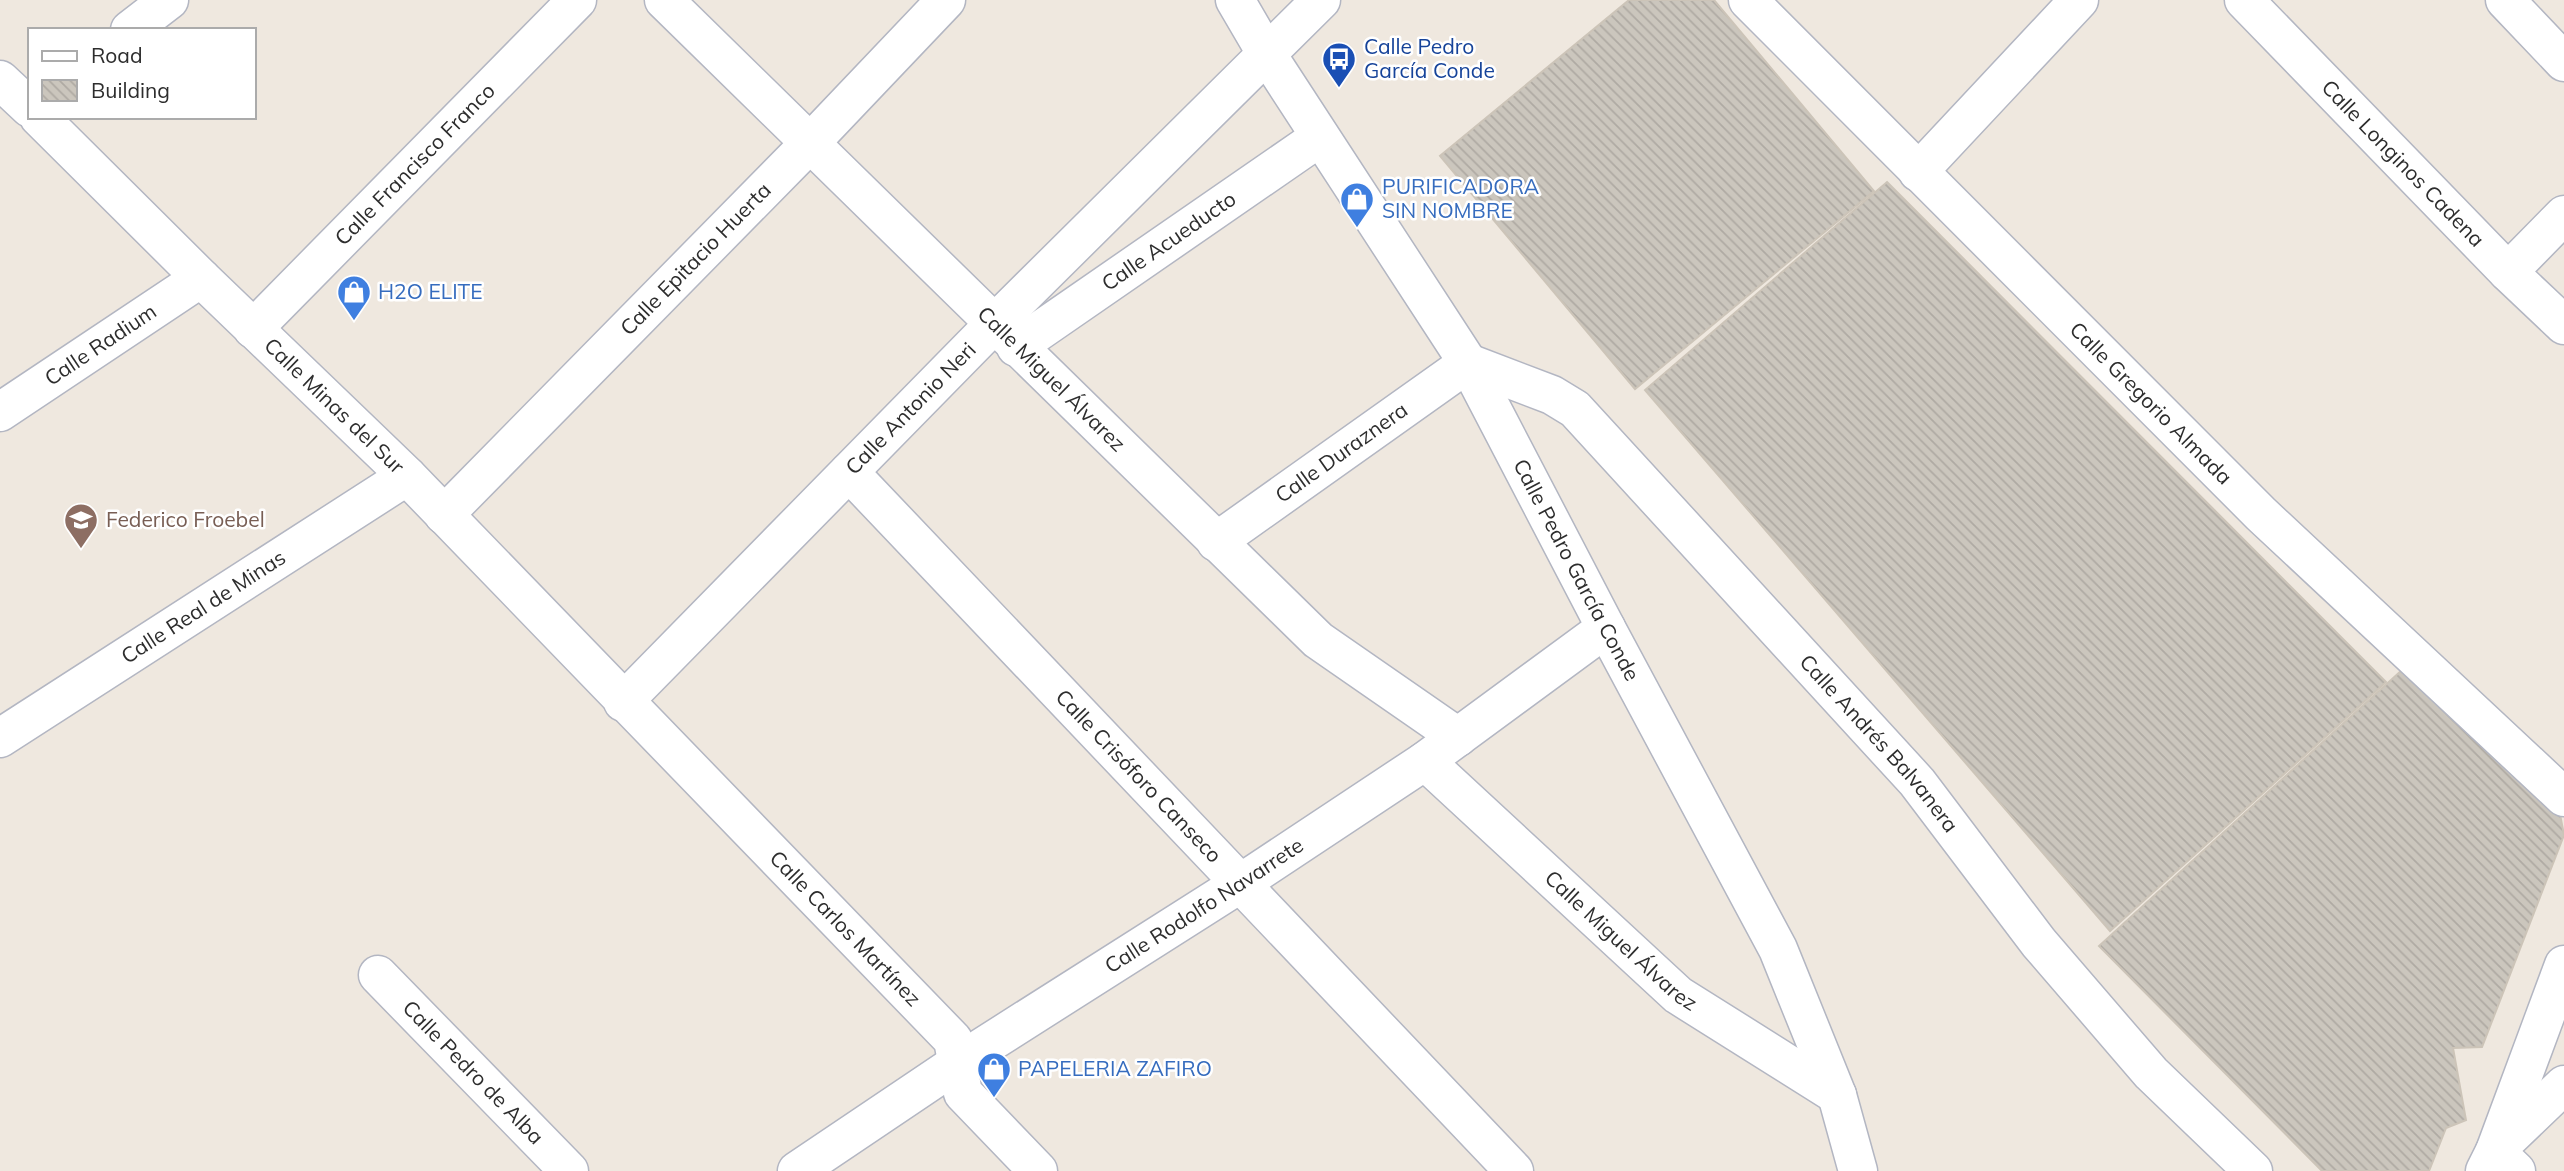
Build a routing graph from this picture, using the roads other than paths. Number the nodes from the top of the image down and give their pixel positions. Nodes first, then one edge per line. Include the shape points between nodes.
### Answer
1 (169, 0) edge
2 (577, 0) edge
3 (664, 0) edge
4 (946, 0) edge
5 (1235, 0) edge
6 (1321, 0) edge
7 (1748, 0) edge
8 (2079, 0) edge
9 (2244, 0) edge
10 (2505, 0) edge
11 (133, 28) edge
12 (1266, 53) junction
13 (2564, 62) edge
14 (0, 80) edge
15 (28, 106) edge
16 (28, 109) edge
17 (41, 119) edge
18 (0, 126) edge
19 (1320, 137) junction
20 (810, 143) junction
21 (1917, 172) junction
22 (2564, 215) edge
23 (2508, 271) junction
24 (201, 278) junction
25 (2564, 325) edge
26 (253, 329) junction
27 (1005, 335) junction
28 (1468, 363) junction
29 (0, 412) edge
30 (849, 472) junction
31 (407, 476) junction
32 (444, 515) junction
33 (1216, 542) junction
34 (1606, 628) junction
35 (623, 702) junction
36 (1458, 737) junction
37 (0, 738) edge
38 (1425, 761) junction
39 (2564, 797) edge
40 (1241, 884) junction
41 (2564, 965) edge
42 (378, 975) dead end
43 (956, 1064) junction
44 (2564, 1085) edge
45 (1837, 1096) junction
46 (2499, 1164) edge
47 (569, 1171) edge
48 (797, 1171) edge
49 (1038, 1171) edge
50 (1514, 1171) edge
51 (1858, 1171) edge
52 (2253, 1171) edge

1 - 11 street
2 - 26 street, Calle Francisco Franco
3 - 20 street, Calle Miguel Álvarez
4 - 20 street, Calle Epitacio Huerta
5 - 12 street, Calle Pedro García Conde
6 - 12 street, Calle Antonio Neri
7 - 21 street, Calle Gregorio Almada
8 - 21 street
9 - 23 street, Calle Longinos Cadena
10 - 13 street
12 - 19 street, Calle Pedro García Conde
12 - 27 street, Calle Antonio Neri
14 - 15 street
16 - 18 street
17 - 24 street, Calle Minas del Sur
19 - 27 street, Calle Acueducto
19 - 28 street, Calle Pedro García Conde
20 - 27 street, Calle Miguel Álvarez
20 - 32 street, Calle Epitacio Huerta
21 - 39 street, Calle Gregorio Almada via 2261,514
22 - 23 street
23 - 25 street, Calle Longinos Cadena
24 - 26 street, Calle Minas del Sur
24 - 29 street, Calle Radium
26 - 31 street, Calle Minas del Sur
27 - 30 street, Calle Antonio Neri
27 - 33 street, Calle Miguel Álvarez
28 - 33 street, Calle Duraznera
28 - 34 street, Calle Pedro García Conde
28 - 52 street, Calle Andrés Balvanera via 1552,395 1575,409 1917,782 2039,943 2151,1073
30 - 35 street, Calle Antonio Neri
30 - 40 street, Calle Crisóforo Canseco
31 - 32 street, Calle Minas del Sur
31 - 37 street, Calle Real de Minas
32 - 35 street, Calle Minas del Sur
33 - 36 street, Calle Miguel Álvarez via 1318,640
34 - 36 street, Calle Rodolfo Navarrete
34 - 45 street, Calle Pedro García Conde via 1778,949
35 - 43 street, Calle Carlos Martínez via 953,1040
36 - 38 street, Calle Rodolfo Navarrete
38 - 40 street, Calle Rodolfo Navarrete
38 - 45 street, Calle Miguel Álvarez via 1678,995
40 - 43 street, Calle Rodolfo Navarrete
40 - 50 street, Calle Crisóforo Canseco
41 - 46 street
42 - 47 street, Calle Pedro de Alba
43 - 48 street, Calle Rodolfo Navarrete
43 - 49 street, Calle Carlos Martínez via 963,1093
44 - 46 street
45 - 51 street, Calle Pedro García Conde

